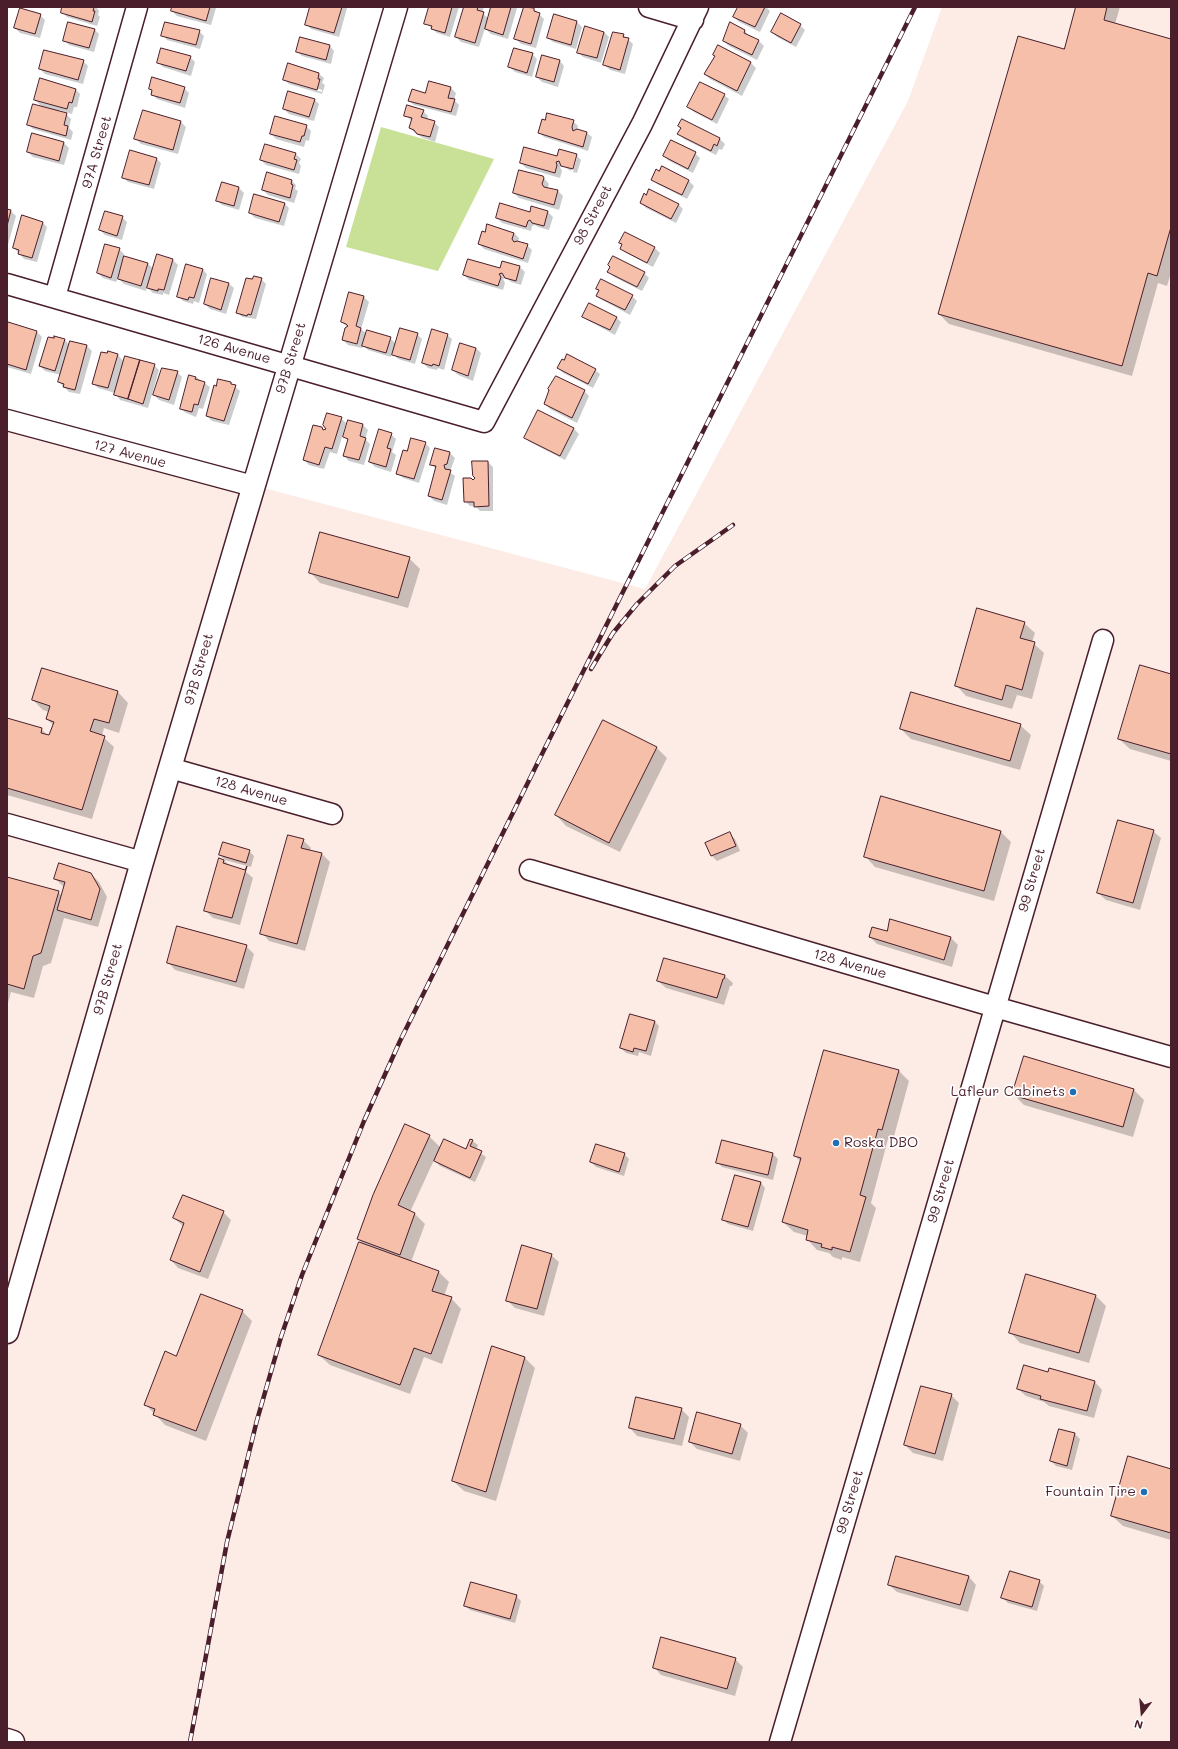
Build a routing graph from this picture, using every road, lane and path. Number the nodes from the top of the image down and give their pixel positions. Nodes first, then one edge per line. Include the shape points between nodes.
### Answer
1 (137, 7) edge
2 (396, 7) edge
3 (649, 7) edge
4 (695, 13) edge
5 (7, 284) edge
6 (55, 297) junction
7 (288, 365) junction
8 (7, 420) edge
9 (484, 422) joint
10 (253, 486) junction
11 (1103, 640) dead end
12 (170, 768) junction
13 (332, 814) dead end
14 (7, 824) edge
15 (142, 862) junction
16 (530, 870) dead end
17 (995, 1007) junction
18 (1171, 1056) edge
19 (7, 1332) edge
20 (7, 1740) edge
21 (13, 1742) edge
22 (780, 1742) edge

1 - 6 street, 97A Street
2 - 7 street, 97B Street
3 - 4 street
4 - 9 street, 98 Street via 642,124
5 - 6 street, 126 Avenue
6 - 7 street, 126 Avenue
7 - 9 street, 126 Avenue
7 - 10 street, 97B Street
8 - 10 street, 127 Avenue
10 - 12 street, 97B Street
11 - 17 street, 99 Street
12 - 13 street, 128 Avenue
12 - 15 street, 97B Street
14 - 15 street
15 - 19 street, 97B Street
16 - 17 street, 128 Avenue
17 - 18 street, 128 Avenue
17 - 22 street, 99 Street
20 - 21 street

